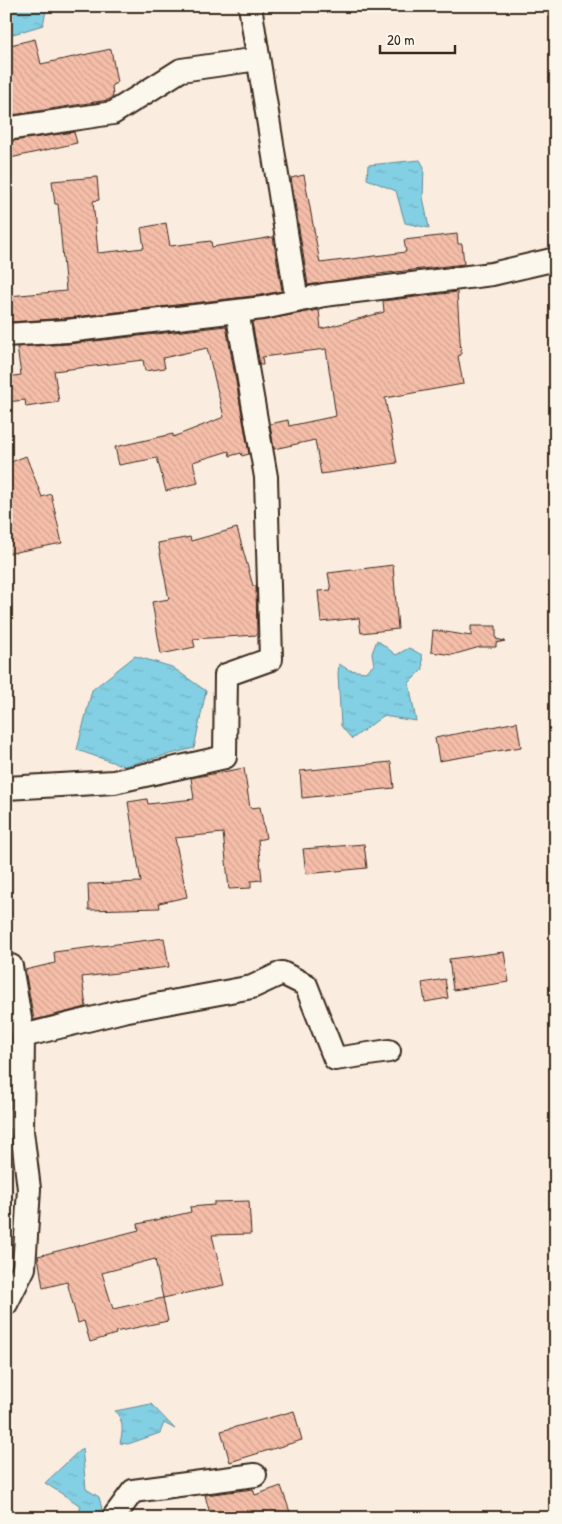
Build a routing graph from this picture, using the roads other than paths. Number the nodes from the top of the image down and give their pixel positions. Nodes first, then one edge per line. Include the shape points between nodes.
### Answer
1 (250, 6) edge
2 (258, 59) junction
3 (6, 129) edge
4 (556, 259) edge
5 (297, 301) junction
6 (237, 311) junction
7 (6, 335) edge
8 (6, 788) edge
9 (6, 966) edge
10 (23, 1036) junction
11 (388, 1050) dead end
12 (6, 1304) edge
13 (255, 1474) dead end
14 (113, 1518) edge

1 - 2 street
2 - 3 street via 181,70 113,113
2 - 5 street
4 - 5 street via 492,274
5 - 6 street
6 - 7 street
6 - 8 street via 266,477 271,659 226,675 226,757 114,782
9 - 10 street via 11,966
10 - 11 street via 123,1011 252,987 282,974 306,985 335,1059
10 - 12 street via 22,1131 29,1189 25,1258 24,1268
13 - 14 street via 133,1491

